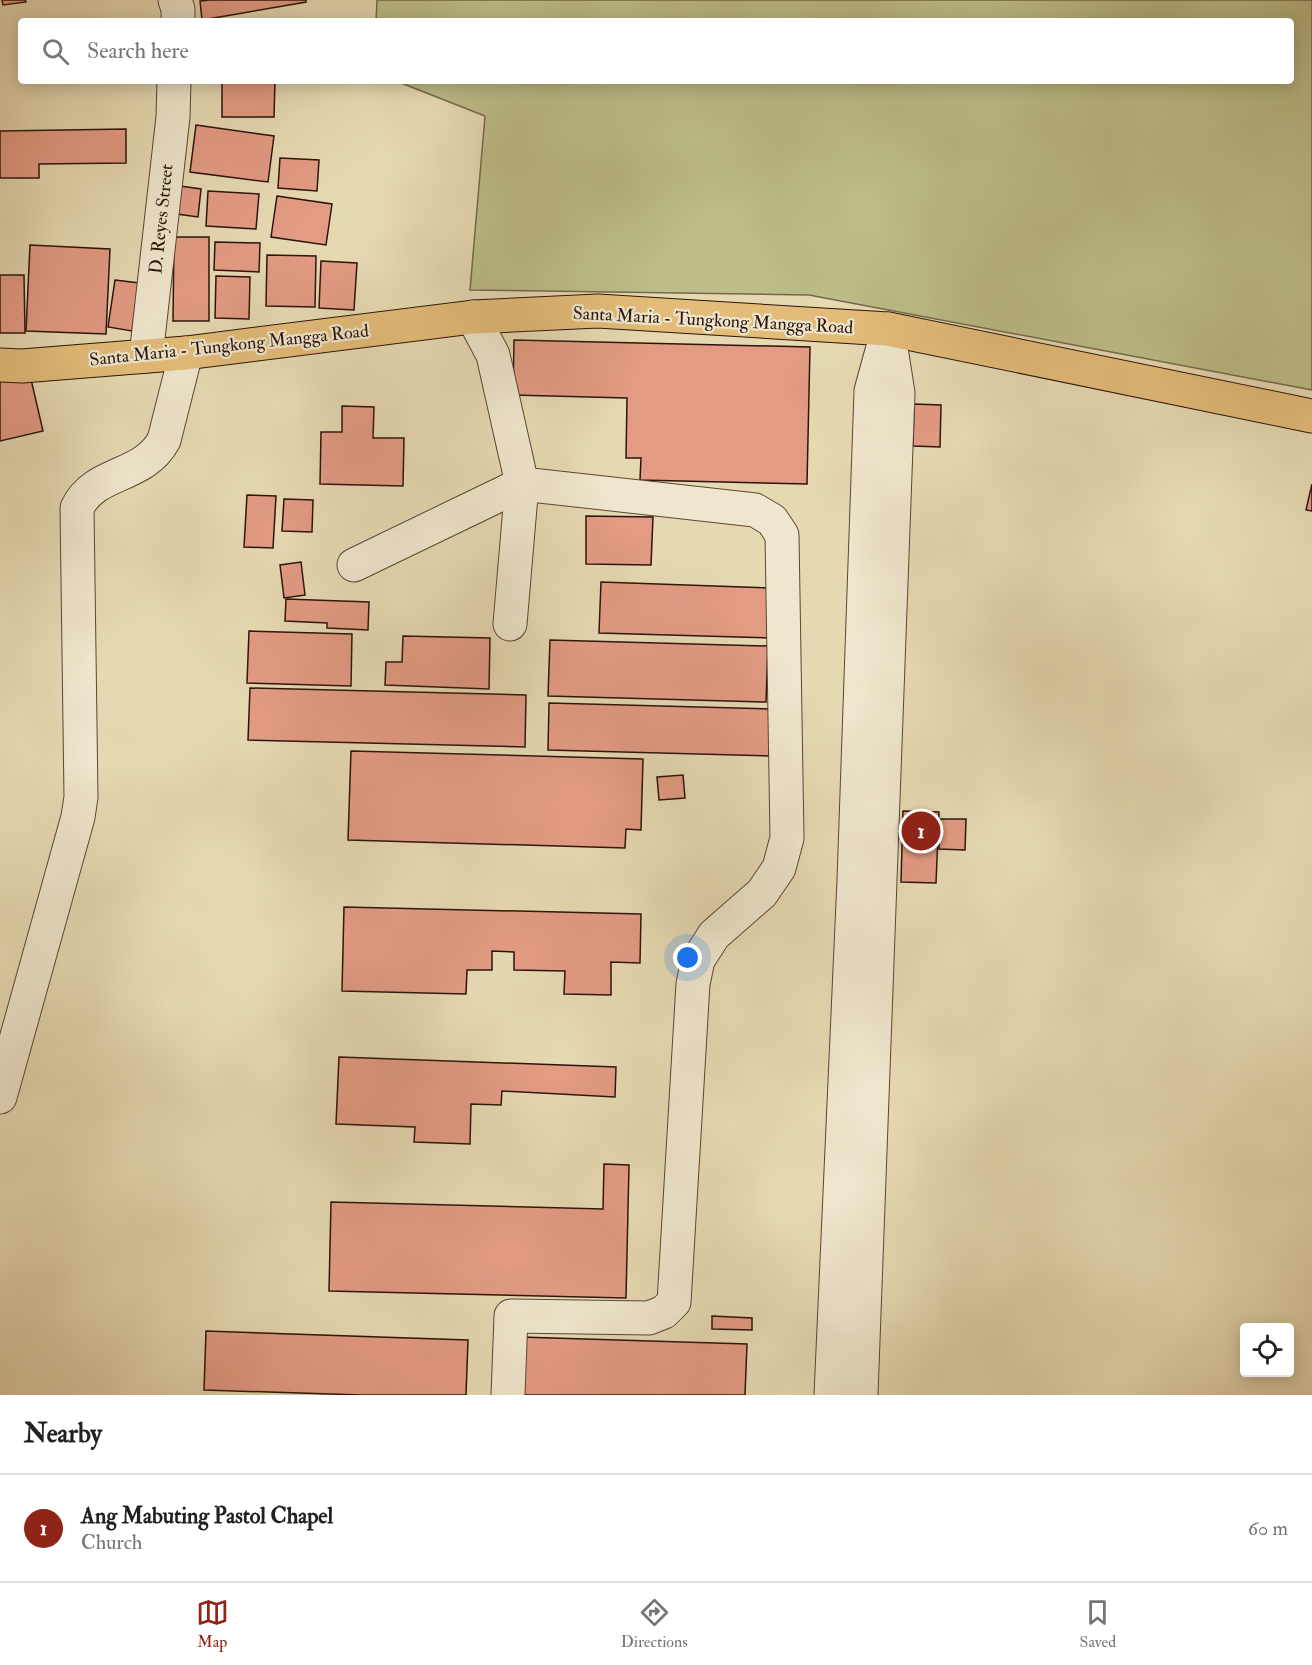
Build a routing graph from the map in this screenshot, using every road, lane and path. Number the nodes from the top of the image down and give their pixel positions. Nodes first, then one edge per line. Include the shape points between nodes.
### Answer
1 (175, 0) edge
2 (178, 18) edge
3 (174, 84) edge
4 (472, 317) junction
5 (888, 329) junction
6 (186, 353) junction
7 (146, 356) junction
8 (0, 366) edge
9 (1312, 416) edge
10 (522, 484) junction
11 (354, 565) dead end
12 (510, 624) dead end
13 (0, 1097) edge
14 (508, 1395) edge
15 (831, 1395) edge
16 (861, 1395) edge

1 - 2 street
3 - 7 street, D. Reyes Street
4 - 5 main road, Santa Maria - Tungkong Mangga Road via 598,311
4 - 6 main road, Santa Maria - Tungkong Mangga Road
4 - 10 street via 493,355
5 - 9 main road, Santa Maria - Tungkong Mangga Road
5 - 15 street via 871,391
5 - 16 street via 898,393
6 - 7 main road, Santa Maria - Tungkong Mangga Road
6 - 13 street via 158,452 147,462 92,488 77,508 81,797
7 - 8 main road, Santa Maria - Tungkong Mangga Road
10 - 11 street
10 - 12 street
10 - 14 street via 755,510 772,520 782,535 787,838 779,868 762,893 714,935 698,960 693,984 674,1302 664,1312 649,1318 511,1316

